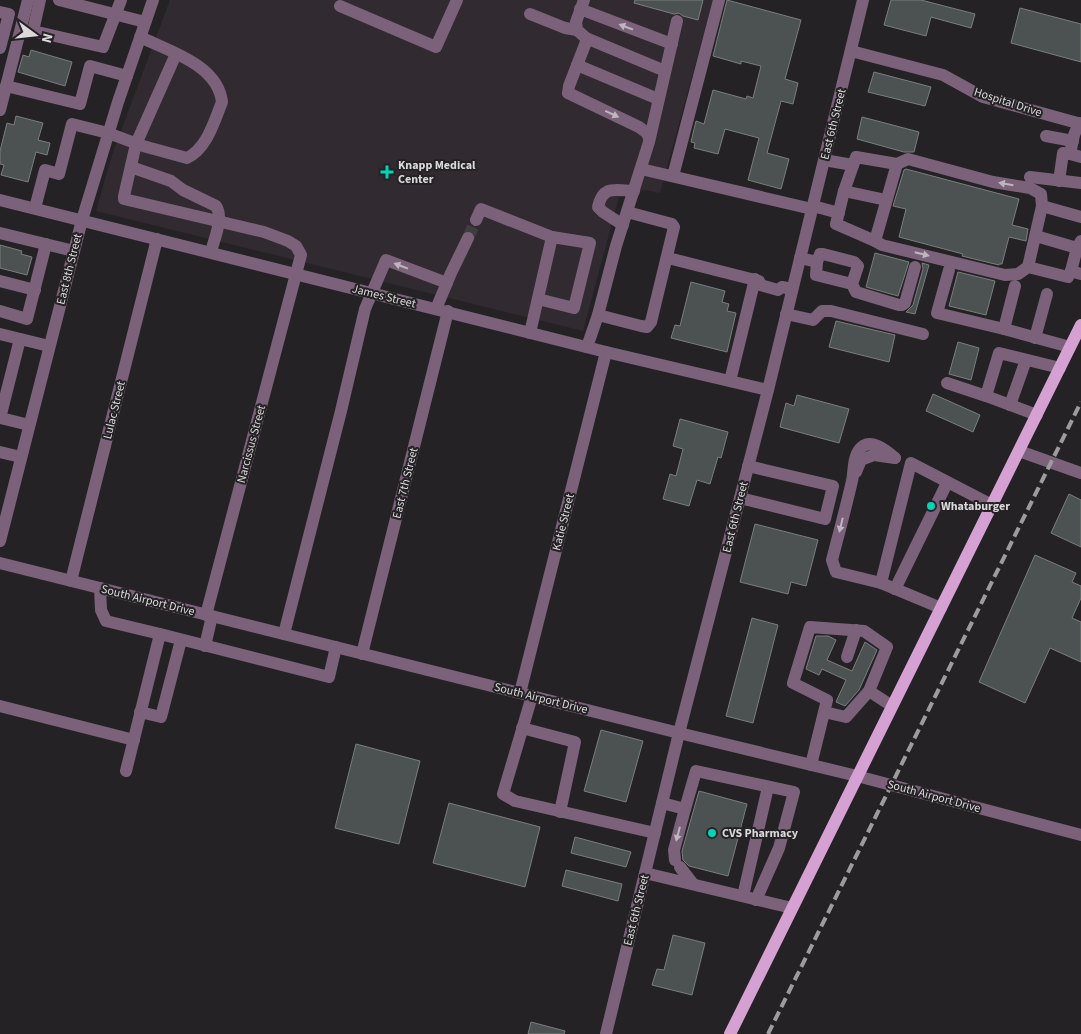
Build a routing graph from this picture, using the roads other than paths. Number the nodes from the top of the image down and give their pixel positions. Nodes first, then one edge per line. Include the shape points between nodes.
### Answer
1 (28, 0) edge
2 (40, 0) edge
3 (58, 0) edge
4 (121, 0) edge
5 (153, 0) edge
6 (457, 0) edge
7 (719, 0) edge
8 (863, 0) edge
9 (582, 5) edge
10 (340, 6) dead end
11 (0, 12) edge
12 (116, 14) junction
13 (530, 14) dead end
14 (145, 22) junction
15 (677, 22) dead end
16 (581, 34) junction
17 (140, 37) junction
18 (672, 44) junction
19 (0, 48) edge
20 (851, 51) junction
21 (176, 54) junction
22 (577, 65) junction
23 (665, 71) junction
24 (127, 76) junction
25 (3, 91) edge
26 (658, 99) junction
27 (0, 110) edge
28 (1080, 124) edge
29 (108, 133) junction
30 (1046, 136) dead end
31 (648, 138) junction
32 (1072, 141) junction
33 (136, 144) junction
34 (1075, 155) edge
35 (824, 160) junction
36 (896, 164) junction
37 (854, 165) junction
38 (131, 167) junction
39 (641, 169) junction
40 (673, 176) junction
41 (1030, 176) dead end
42 (1059, 180) junction
43 (1081, 183) edge
44 (634, 191) junction
45 (844, 191) junction
46 (0, 200) edge
47 (886, 200) junction
48 (1042, 206) junction
49 (36, 208) junction
50 (813, 208) junction
51 (627, 212) junction
52 (839, 213) junction
53 (1081, 217) edge
54 (82, 220) junction
55 (476, 220) dead end
56 (218, 222) junction
57 (623, 225) junction
58 (0, 233) edge
59 (1036, 236) junction
60 (552, 237) junction
61 (468, 238) tunnel mouth
62 (157, 239) junction
63 (875, 241) junction
64 (46, 244) junction
65 (1079, 245) edge
66 (74, 251) junction
67 (210, 252) junction
68 (668, 258) junction
69 (800, 258) junction
70 (817, 262) junction
71 (915, 266) dead end
72 (1028, 267) junction
73 (948, 270) dead end
74 (1076, 272) edge
75 (296, 274) junction
76 (757, 280) junction
77 (0, 281) edge
78 (447, 283) junction
79 (852, 284) junction
80 (1015, 286) dead end
81 (787, 288) junction
82 (34, 290) junction
83 (372, 293) junction
84 (1046, 294) dead end
85 (538, 299) junction
86 (442, 310) junction
87 (0, 311) edge
88 (786, 314) junction
89 (598, 315) junction
90 (1081, 326) edge
91 (1004, 329) junction
92 (530, 333) junction
93 (0, 334) edge
94 (923, 334) dead end
95 (1035, 338) junction
96 (20, 339) junction
97 (50, 346) junction
98 (587, 347) junction
99 (1070, 347) junction
100 (606, 352) junction
101 (1026, 360) junction
102 (1060, 368) junction
103 (730, 381) junction
104 (947, 383) dead end
105 (768, 390) junction
106 (986, 396) junction
107 (1010, 405) junction
108 (1036, 415) junction
109 (0, 418) edge
110 (29, 424) junction
111 (1018, 451) junction
112 (0, 452) edge
113 (22, 457) junction
114 (911, 463) junction
115 (748, 466) junction
116 (1081, 473) edge
117 (948, 482) junction
118 (740, 498) junction
119 (992, 505) junction
120 (0, 541) edge
121 (0, 563) edge
122 (72, 581) junction
123 (880, 583) junction
124 (100, 588) junction
125 (895, 589) junction
126 (941, 608) junction
127 (209, 615) junction
128 (856, 630) junction
129 (160, 634) junction
130 (284, 634) junction
131 (181, 640) junction
132 (205, 646) junction
133 (336, 648) junction
134 (362, 654) junction
135 (847, 657) dead end
136 (869, 691) junction
137 (526, 694) junction
138 (0, 706) edge
139 (892, 706) junction
140 (140, 712) junction
141 (824, 712) junction
142 (522, 728) junction
143 (679, 734) junction
144 (134, 740) junction
145 (811, 765) junction
146 (126, 771) dead end
147 (857, 776) junction
148 (768, 787) junction
149 (662, 803) junction
150 (685, 808) junction
151 (560, 812) junction
152 (655, 833) junction
153 (1081, 835) edge
154 (645, 873) junction
155 (693, 884) junction
156 (743, 896) junction
157 (756, 900) junction
158 (792, 908) junction
159 (606, 1034) edge
160 (730, 1034) edge

1 - 25 street
2 - 12 street via 33,31 103,47
3 - 12 street
4 - 12 street
5 - 14 street, East 8th Street
6 - 10 street via 436,47
7 - 40 street
8 - 20 street, East 6th Street
9 - 16 street via 576,22
18 -> 9 street
11 - 19 street via 9,14
12 - 14 street
13 - 16 street
14 - 17 street, East 8th Street
15 - 18 street
16 - 22 street via 586,42
16 - 23 street
17 - 21 street
17 - 24 street, East 8th Street
18 - 23 street
20 - 28 street, Hospital Drive via 943,75 983,97
20 - 35 street, East 6th Street
21 - 33 street
21 - 33 street via 202,67 216,83 222,102 208,136 187,158
22 - 26 street
22 -> 31 street via 567,90 571,95 639,127
23 - 26 street
24 - 25 street via 90,66 80,104
24 - 29 street, East 8th Street
25 - 27 street
26 - 31 street
28 - 32 street
29 - 33 street
29 - 49 street via 72,124 59,174 45,170
29 - 54 street, East 8th Street
30 - 32 street
31 - 39 street
32 - 34 street
33 - 38 street
34 - 42 street via 1063,153
35 - 37 street
35 - 50 street, East 6th Street
36 - 37 street via 856,158
36 - 47 street
48 -> 36 street via 1041,194 1030,188 992,182 908,158
37 - 45 street
38 - 56 street via 171,181 216,206
38 - 56 street, Narcissus Street via 124,199
39 - 40 street
39 - 44 street
40 - 50 street
41 - 42 street
42 - 43 street
44 - 51 street
44 - 57 street via 613,190 602,195 600,200 598,207 602,212
45 - 47 street
45 - 52 street
46 - 49 street, James Street
47 - 63 street
48 - 53 street
48 - 59 street
49 - 54 street, James Street
50 - 52 street
50 - 69 street, East 6th Street
51 - 57 street
51 - 68 street via 672,224
52 - 63 street via 836,224
54 - 62 street, James Street
54 - 66 street, East 8th Street
55 - 60 street via 481,209
56 - 67 street
56 - 75 street, Narcissus Street via 264,232 296,246 301,255
57 - 89 street
58 - 64 street
59 - 65 street
59 - 72 street
60 - 85 street
60 - 85 street via 590,243 574,308
61 - 78 street, East 7th Street
62 - 67 street, James Street
62 - 122 street, Lulac Street
63 -> 72 street via 1005,275 1018,274
64 - 66 street
64 - 82 street
65 - 74 street
66 - 97 street, East 8th Street
67 - 75 street, James Street
68 - 76 street
68 - 89 street via 651,322 647,326
69 - 70 street
69 - 81 street, East 6th Street
70 - 79 street via 816,275
70 - 79 street via 820,254 854,262 858,266
71 - 79 street via 902,305 862,295
72 - 74 street via 1068,277
73 - 91 street via 938,312
75 - 83 street, James Street
75 - 127 street, Narcissus Street
76 - 81 street via 762,277 780,281
76 - 103 street
77 - 82 street
78 -> 83 street via 386,260
78 - 86 street, East 7th Street
80 - 91 street
81 - 88 street, East 6th Street
82 - 87 street via 27,318
83 - 86 street, James Street
83 - 130 street via 365,309
84 - 95 street
85 - 92 street
86 - 92 street, James Street
86 - 134 street, East 7th Street
88 - 94 street via 813,320 822,311 832,310
88 - 105 street, East 6th Street
89 - 98 street
90 - 99 main road
91 - 95 street
92 - 98 street, James Street
93 - 96 street
95 - 99 street
96 - 97 street
96 - 109 street
97 - 110 street, East 8th Street
98 - 100 street, James Street
99 - 102 main road
100 - 103 street, James Street
100 - 137 street, Katie Street
101 - 102 street
101 - 106 street via 999,353
101 - 107 street
102 - 108 main road
103 - 105 street, James Street
104 - 106 street
105 - 115 street, East 6th Street
106 - 107 street
107 - 108 street
108 - 111 main road
109 - 110 street
110 - 113 street, East 8th Street
111 - 116 street
111 - 119 main road
112 - 113 street
113 - 120 street, East 8th Street
114 - 117 street
114 - 123 street
114 -> 123 street via 874,455 861,460 853,478 832,560 836,572
115 - 118 street, East 6th Street
115 - 118 street via 834,486 825,519
117 - 119 street
117 - 125 street
118 - 143 street, East 6th Street
119 - 126 main road
121 - 122 street, South Airport Drive
122 - 124 street, South Airport Drive
123 - 125 street
124 - 127 street, South Airport Drive
124 - 129 street via 101,610 106,621
125 - 126 street
126 - 139 main road
127 - 130 street, South Airport Drive
127 - 132 street, Narcissus Street
128 - 135 street
128 - 136 street via 864,631 887,647
128 - 141 street via 810,627 793,683 827,700
129 - 131 street
129 - 140 street
130 - 133 street, South Airport Drive
131 - 132 street
131 - 140 street via 161,718
132 - 133 street via 329,677
133 - 134 street, South Airport Drive
134 - 137 street, South Airport Drive
136 - 139 street
136 - 141 street via 846,717
137 - 142 street, Katie Street
137 - 143 street, South Airport Drive
138 - 144 street
139 - 147 main road
140 - 144 street
141 - 145 street
142 - 151 street via 575,742
142 - 151 street, Katie Street via 503,794 515,801
143 - 145 street, South Airport Drive
143 - 149 street, East 6th Street
144 - 146 street
145 - 147 street, South Airport Drive
147 - 153 street, South Airport Drive
147 - 158 main road
148 - 150 street via 696,771
148 - 156 street
148 - 157 street via 794,792 779,848
149 - 150 street
149 - 152 street, East 6th Street
150 -> 155 street via 674,850 678,863
151 - 152 street
152 - 154 street, East 6th Street
154 - 155 street
154 - 159 street, East 6th Street
155 - 156 street
156 - 157 street
157 - 158 street
158 - 160 main road

